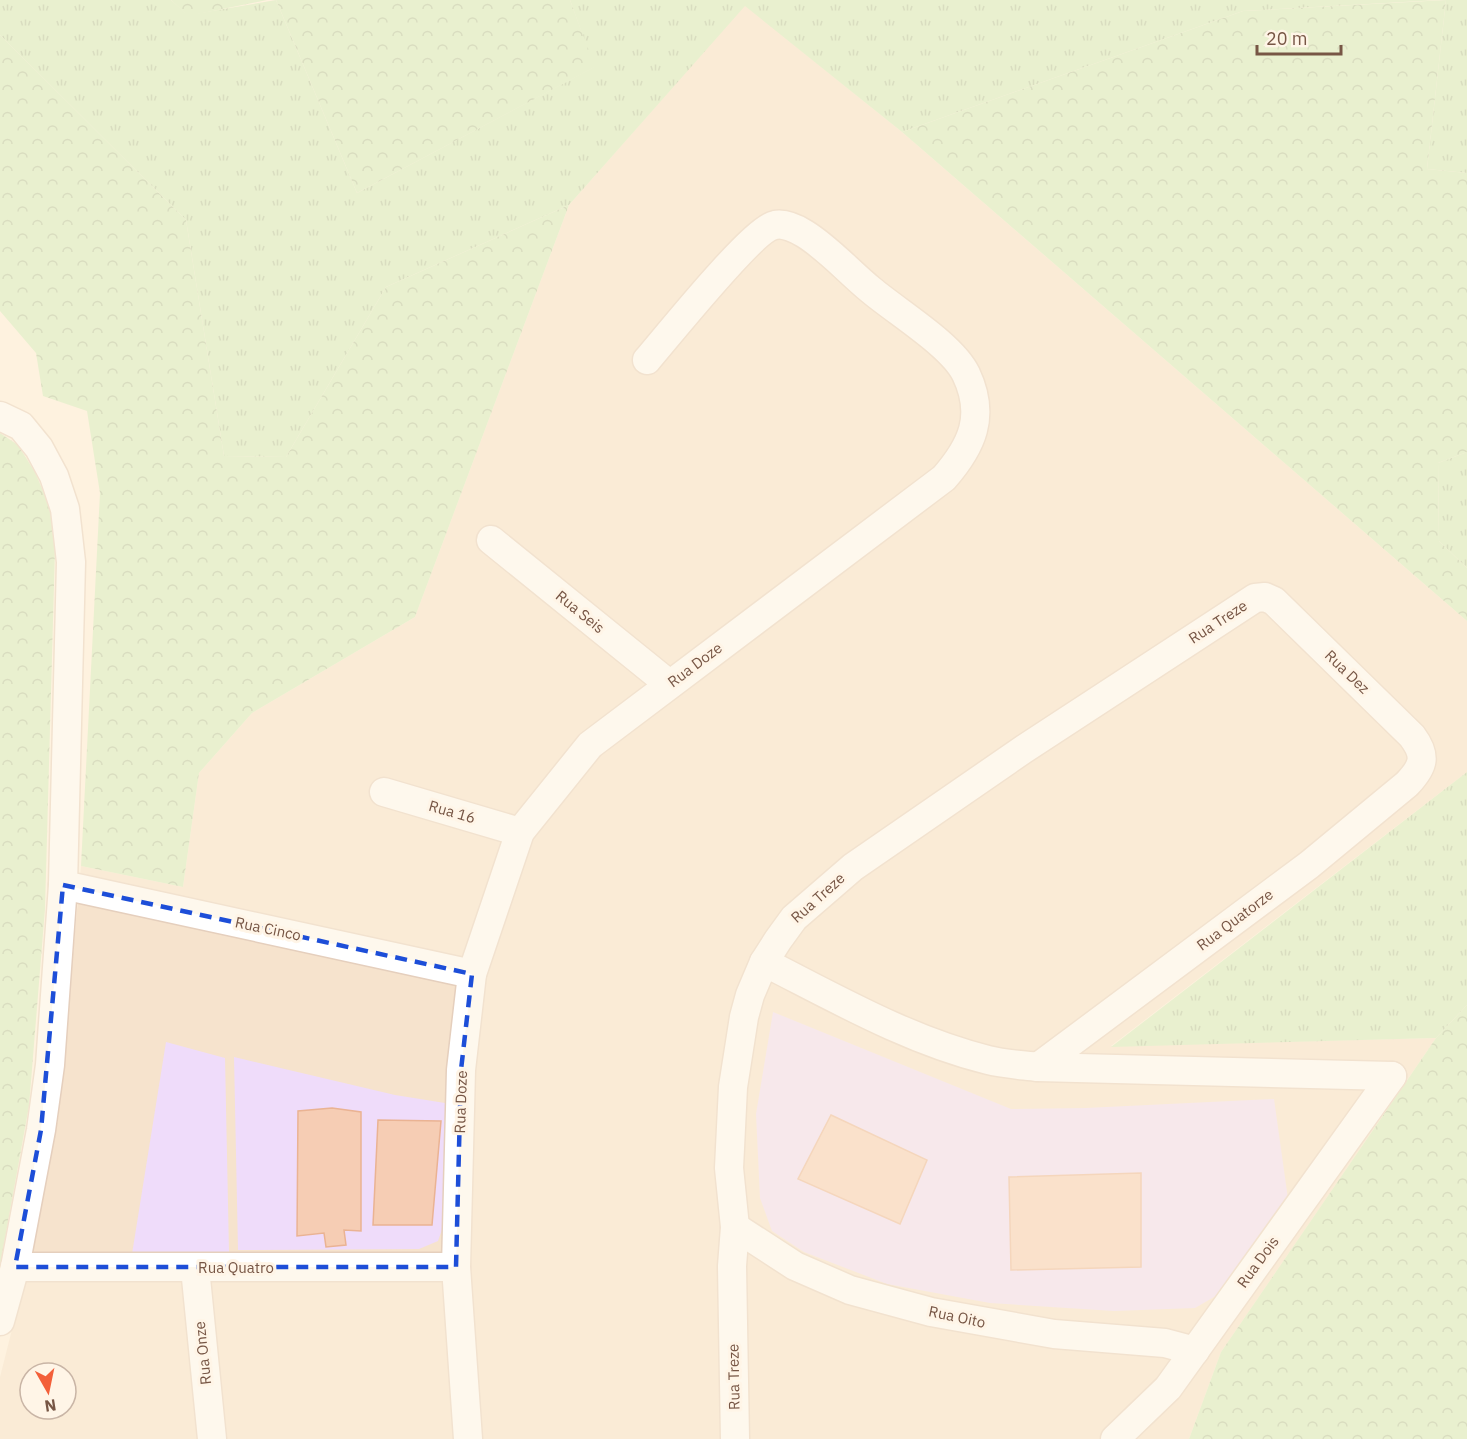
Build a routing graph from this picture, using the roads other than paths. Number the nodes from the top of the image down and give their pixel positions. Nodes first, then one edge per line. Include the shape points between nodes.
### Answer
1 (647, 360) dead end
2 (0, 416) edge
3 (491, 540) dead end
4 (1255, 598) joint
5 (669, 684) junction
6 (1422, 762) joint
7 (384, 792) dead end
8 (520, 832) junction
9 (63, 885) junction
10 (764, 962) junction
11 (472, 974) junction
12 (1038, 1067) junction
13 (735, 1227) junction
14 (15, 1267) junction
15 (456, 1267) junction
16 (195, 1268) junction
17 (0, 1321) edge
18 (1195, 1351) junction
19 (212, 1439) edge
20 (468, 1439) edge
21 (735, 1439) edge
22 (1115, 1439) edge

1 - 5 street, Rua Doze via 760,233 775,225 786,226 806,235 950,353 966,373 974,397 975,427 959,461 944,478
2 - 9 street via 21,426 39,448 65,508 71,562
3 - 5 street, Rua Seis
4 - 6 street, Rua Dez via 1274,601 1413,736 1420,746
4 - 10 street, Rua Treze via 853,867 794,918
5 - 8 street, Rua Doze via 590,745
6 - 12 street, Rua Quatorze via 1407,784 1309,865
7 - 8 street, Rua 16
8 - 11 street, Rua Doze
9 - 11 street, Rua Cinco
9 - 14 street via 50,1065
10 - 12 street via 887,1025 938,1045 990,1061
10 - 13 street, Rua Treze via 744,1017 733,1087 729,1167
11 - 15 street, Rua Doze via 461,1070
12 - 18 street, Rua Dois via 1392,1076
13 - 18 street, Rua Oito via 795,1266 850,1290 931,1312 1054,1334 1165,1342
13 - 21 street, Rua Treze
14 - 16 street, Rua Quatro
14 - 17 street
15 - 16 street, Rua Quatro
15 - 20 street, Rua Doze
16 - 19 street, Rua Onze
18 - 22 street, Rua Dois via 1168,1388

